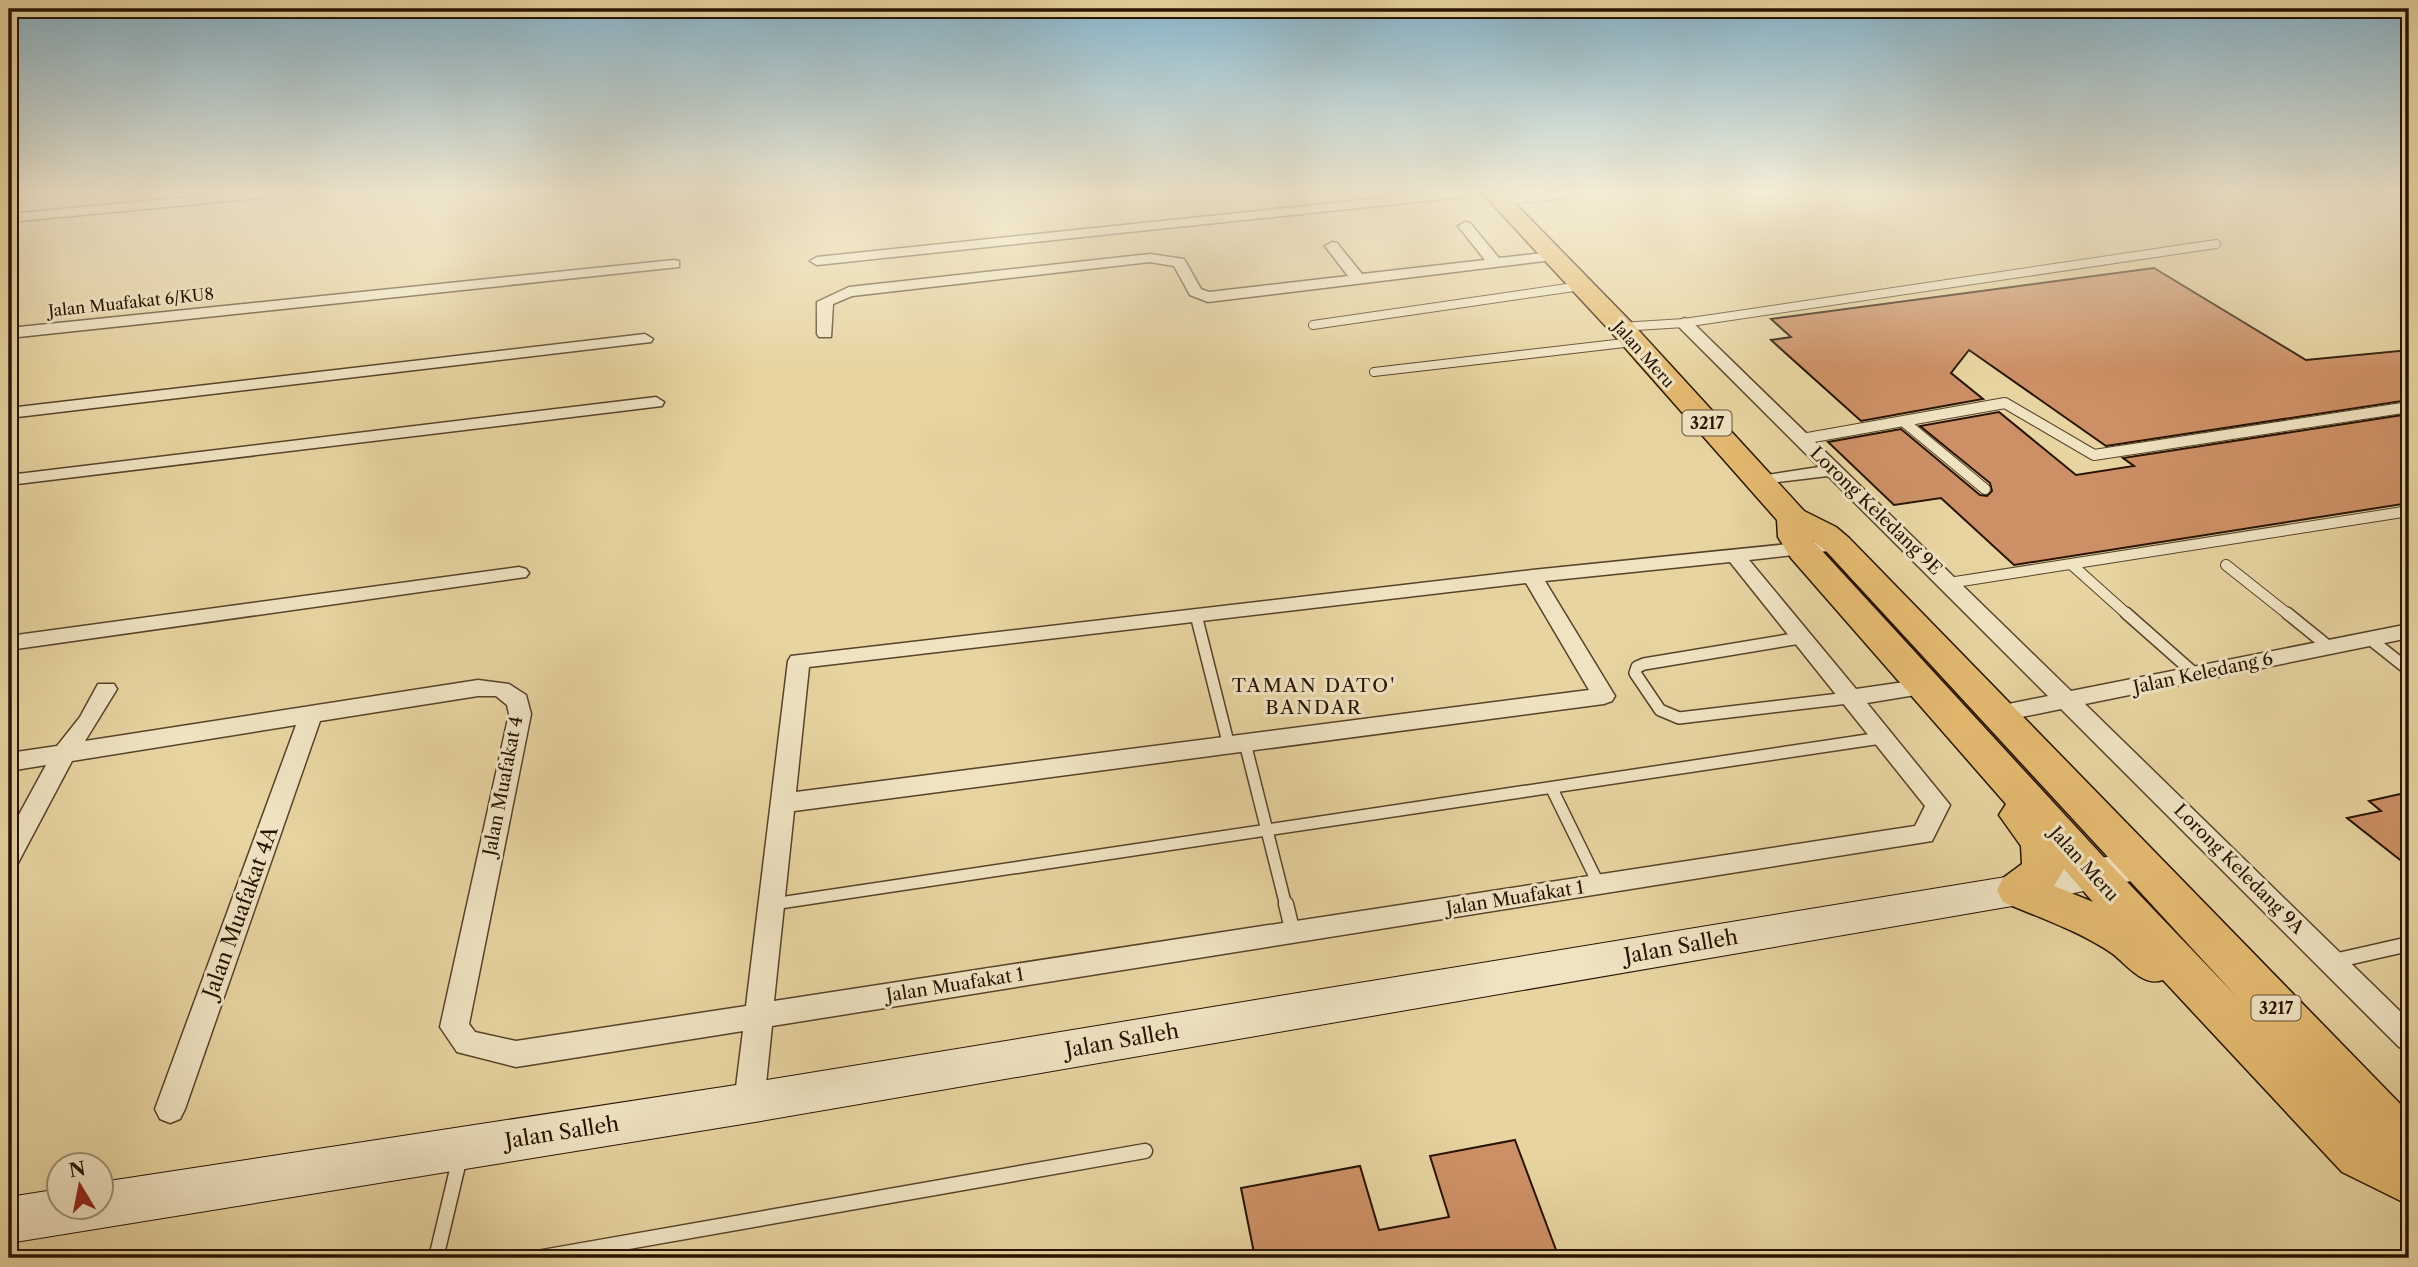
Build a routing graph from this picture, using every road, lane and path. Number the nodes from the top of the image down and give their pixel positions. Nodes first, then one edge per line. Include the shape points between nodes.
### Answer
1 (900, 252) edge
2 (1337, 252) edge
3 (1486, 252) edge
4 (1548, 252) edge
5 (2161, 252) edge
6 (1552, 256) junction
7 (817, 261) dead end
8 (1495, 263) junction
9 (674, 264) dead end
10 (1358, 279) junction
11 (1581, 286) junction
12 (1684, 323) junction
13 (1313, 325) dead end
14 (9, 333) edge
15 (825, 334) dead end
16 (1627, 335) junction
17 (645, 339) dead end
18 (1374, 372) dead end
19 (656, 402) dead end
20 (2409, 407) edge
21 (9, 413) edge
22 (1903, 421) junction
23 (1802, 439) junction
24 (1834, 470) junction
25 (9, 480) edge
26 (1759, 481) junction
27 (1985, 489) dead end
28 (2409, 511) edge
29 (1798, 534) junction
30 (1736, 557) junction
31 (2071, 564) junction
32 (2226, 565) dead end
33 (519, 573) dead end
34 (1532, 576) junction
35 (1949, 583) junction
36 (1196, 615) junction
37 (2409, 631) edge
38 (1800, 638) junction
39 (2370, 639) junction
40 (9, 643) edge
41 (2329, 647) junction
42 (2409, 670) edge
43 (2195, 674) junction
44 (1925, 687) junction
45 (106, 689) dead end
46 (1848, 698) junction
47 (2068, 700) junction
48 (1997, 713) junction
49 (311, 715) junction
50 (1959, 725) junction
51 (1881, 738) junction
52 (1237, 745) junction
53 (64, 753) junction
54 (9, 762) edge
55 (1552, 789) junction
56 (784, 803) junction
57 (1268, 831) junction
58 (9, 856) edge
59 (2141, 865) junction
60 (2094, 875) junction
61 (1599, 885) junction
62 (2018, 890) junction
63 (772, 904) junction
64 (1293, 933) junction
65 (2409, 944) edge
66 (2332, 961) junction
67 (759, 1016) junction
68 (2409, 1038) edge
69 (2280, 1075) junction
70 (749, 1103) junction
71 (170, 1109) dead end
72 (463, 1147) junction
73 (1145, 1150) dead end
74 (2409, 1153) edge
75 (2409, 1180) edge
76 (116, 1203) edge
77 (46, 1214) edge
78 (9, 1220) edge
79 (436, 1258) edge
80 (537, 1258) edge

1 - 7 street
2 - 10 street
3 - 8 street
4 - 6 main road, Jalan Meru / 3217
5 - 12 lane
6 - 8 street
6 - 11 main road, Jalan Meru / 3217
8 - 10 street
9 - 14 street, Jalan Muafakat 6/KU8
10 - 15 street via 1200,296 1179,262 1150,258 849,292 825,302
11 - 13 lane
11 - 16 main road, Jalan Meru / 3217
12 - 16 lane
12 - 23 street, Lorong Keledang 9E
16 - 18 lane
16 - 26 main road, Jalan Meru / 3217
17 - 21 street
19 - 25 street
20 - 22 lane via 2094,455 2005,403
22 - 23 lane
22 - 27 lane
23 - 24 street, Lorong Keledang 9E
24 - 26 street
24 - 35 street, Lorong Keledang 9E
26 - 29 main road, Jalan Meru / 3217
28 - 31 lane
29 - 30 street
29 - 44 main road, Jalan Meru / 3217
29 - 48 main road, Jalan Meru / 3217 via 1825,534 1838,545
30 - 34 street
30 - 38 street, Jalan Muafakat 1
31 - 35 lane
31 - 43 lane
32 - 41 lane
33 - 40 street
34 - 36 street
34 - 52 street via 1604,696
35 - 47 street, Lorong Keledang 9E
36 - 52 lane
36 - 56 street via 799,661
37 - 39 street, Jalan Keledang 6
38 - 46 street, Jalan Muafakat 1
38 - 46 lane via 1644,664 1635,673 1660,710 1679,718
39 - 41 street, Jalan Keledang 6
39 - 42 lane
41 - 43 street, Jalan Keledang 6
43 - 47 street, Jalan Keledang 6
44 - 46 street
44 - 50 main road, Jalan Meru / 3217
45 - 53 street
46 - 51 street, Jalan Muafakat 1
47 - 48 street, Jalan Keledang 6
47 - 66 street, Lorong Keledang 9A
48 - 59 main road, Jalan Meru / 3217
49 - 53 street, Jalan Muafakat 4
49 - 67 street, Jalan Muafakat 4 via 478,688 501,689 518,701 520,714 454,1027 467,1043 516,1054
49 - 71 street, Jalan Muafakat 4A
50 - 60 main road, Jalan Meru / 3217
50 - 62 main road via 1973,758 2041,842 2043,871
51 - 55 lane
51 - 61 street, Jalan Muafakat 1 via 1938,805 1923,834
52 - 56 street
52 - 57 lane
53 - 54 street, Jalan Muafakat 4
53 - 58 street
55 - 57 lane
55 - 61 lane
56 - 63 street
57 - 63 lane
57 - 64 lane
59 - 60 street, Jalan Salleh
59 - 74 main road, Jalan Meru / 3217 via 2389,1126
60 - 62 street, Jalan Salleh
60 - 69 main road, Jalan Meru / 3217
61 - 64 street, Jalan Muafakat 1
62 - 69 main road via 2143,950 2203,1017
62 - 70 street, Jalan Salleh
63 - 67 street
64 - 67 street, Jalan Muafakat 1
65 - 66 lane
66 - 68 street, Lorong Keledang 9A
67 - 70 street
69 - 75 main road, Jalan Meru / 3217 via 2360,1155
70 - 72 street, Jalan Salleh
72 - 76 street, Jalan Salleh
72 - 79 lane
73 - 80 lane
77 - 78 street

